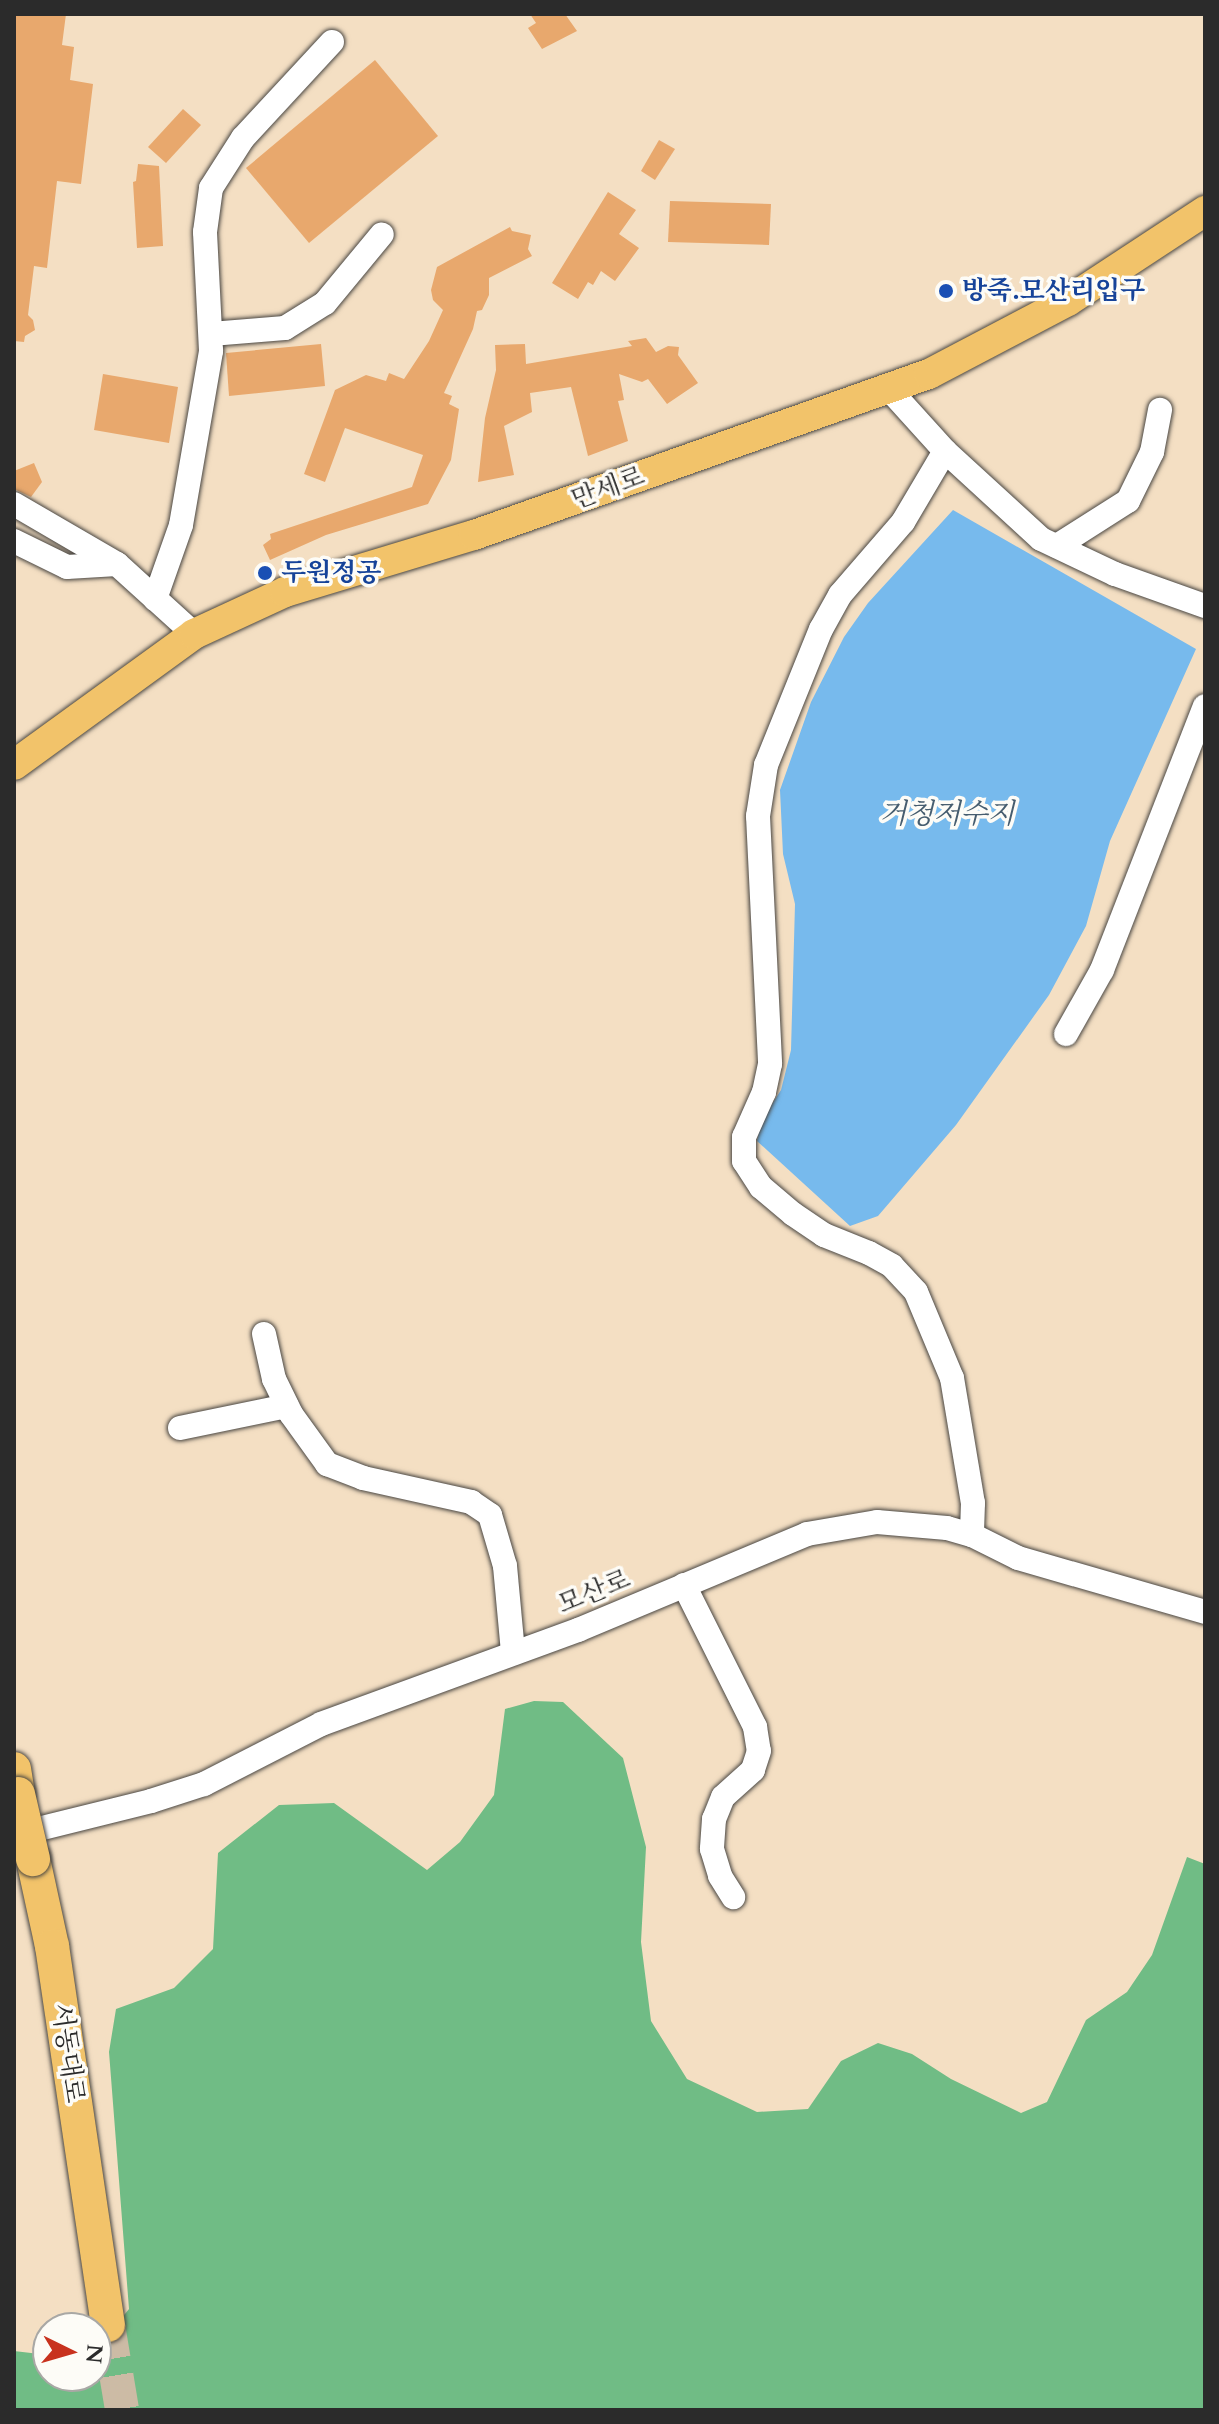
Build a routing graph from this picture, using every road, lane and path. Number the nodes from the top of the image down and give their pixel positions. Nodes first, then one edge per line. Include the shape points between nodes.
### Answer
1 (332, 42) dead end
2 (1205, 211) edge
3 (382, 234) dead end
4 (211, 334) junction
5 (888, 388) junction
6 (1160, 410) dead end
7 (945, 451) junction
8 (14, 504) edge
9 (14, 541) edge
10 (1057, 546) junction
11 (117, 564) junction
12 (155, 599) junction
13 (1205, 606) edge
14 (194, 634) junction
15 (1205, 706) edge
16 (14, 765) edge
17 (1066, 1034) dead end
18 (264, 1334) dead end
19 (287, 1406) junction
20 (180, 1428) dead end
21 (972, 1535) junction
22 (684, 1585) junction
23 (1205, 1612) edge
24 (513, 1653) junction
25 (15, 1782) edge
26 (24, 1847) edge
27 (733, 1897) dead end
28 (106, 2312) tunnel mouth

1 - 4 street via 243,138 211,188 205,232
2 - 5 main road, 만세로 via 1068,301 929,374
3 - 4 street via 325,303 285,328
4 - 12 street via 181,525
5 - 7 street
5 - 14 main road, 만세로 via 474,535 285,592
6 - 10 street via 1152,452 1128,501
7 - 10 street via 1010,514
7 - 21 street via 903,522 859,571 827,618 766,765 758,816 770,1064 744,1137 744,1161 761,1187 793,1214 824,1235 892,1266 916,1292 952,1378 973,1503
8 - 11 street
9 - 11 street via 67,567
10 - 13 street via 1115,574
11 - 12 street
12 - 14 street
14 - 16 main road, 만세로
15 - 17 street via 1102,970
18 - 19 street via 274,1379
19 - 20 street
19 - 24 street via 327,1464 363,1478 471,1502 490,1515 505,1566
21 - 22 street, 모산로 via 877,1522 807,1534
21 - 23 street, 모산로 via 1018,1558
22 - 24 street, 모산로
22 - 27 street via 755,1727 759,1751 753,1770 723,1797 714,1819 712,1849
24 - 26 street, 모산로 via 321,1724 204,1784
25 - 26 highway, 서동대로, bridge
26 - 28 highway, 서동대로 via 52,1946

